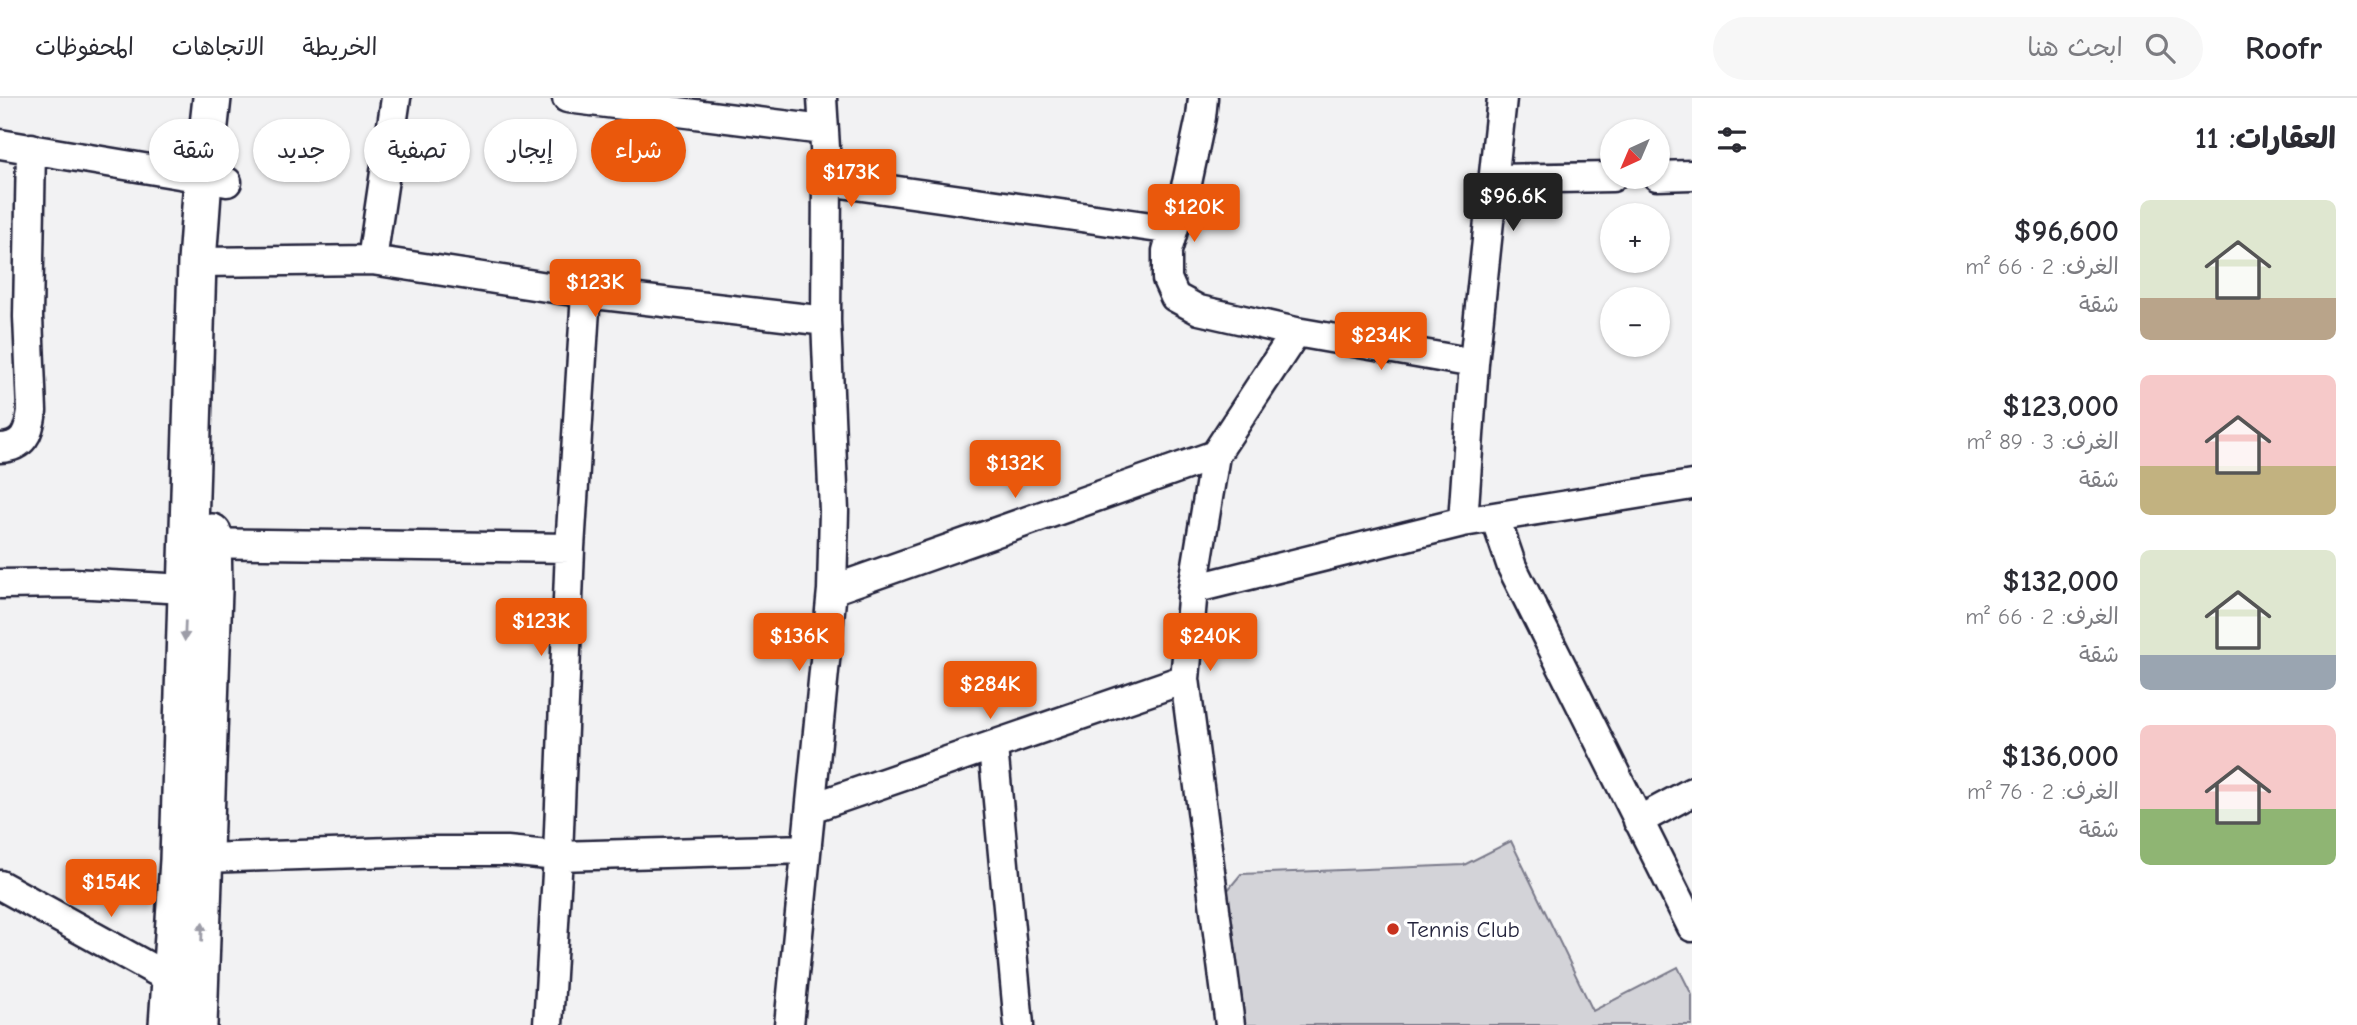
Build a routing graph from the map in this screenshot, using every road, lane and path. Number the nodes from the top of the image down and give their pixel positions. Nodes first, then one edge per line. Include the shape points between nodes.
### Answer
1 (212, 98) edge
2 (237, 98) edge
3 (396, 98) edge
4 (567, 98) edge
5 (822, 98) edge
6 (1203, 98) edge
7 (1502, 98) edge
8 (613, 101) edge
9 (213, 119) edge
10 (231, 119) edge
11 (823, 130) junction
12 (0, 144) edge
13 (31, 148) junction
14 (149, 169) edge
15 (1692, 175) edge
16 (1670, 176) edge
17 (1600, 177) edge
18 (1494, 179) junction
19 (827, 181) junction
20 (215, 182) edge
21 (1173, 230) junction
22 (372, 260) junction
23 (208, 262) junction
24 (586, 293) junction
25 (826, 321) junction
26 (1296, 332) junction
27 (1474, 363) junction
28 (0, 449) edge
29 (1215, 455) junction
30 (1692, 485) edge
31 (1495, 517) junction
32 (1463, 522) junction
33 (200, 543) junction
34 (570, 548) junction
35 (0, 584) edge
36 (1193, 589) junction
37 (200, 590) junction
38 (832, 590) junction
39 (1185, 679) junction
40 (993, 747) junction
41 (1692, 792) edge
42 (811, 808) junction
43 (1638, 821) junction
44 (806, 849) junction
45 (558, 856) junction
46 (205, 858) junction
47 (0, 885) edge
48 (1692, 928) edge
49 (190, 1000) edge
50 (169, 1025) edge
51 (548, 1025) edge
52 (789, 1025) edge
53 (1018, 1025) edge
54 (1230, 1025) edge

1 - 9 street
2 - 10 street
3 - 22 street
4 - 8 street
5 - 11 street
6 - 21 street
7 - 18 street
8 - 11 street
11 - 19 street
12 - 13 street
13 - 14 street
13 - 28 street via 31,424 18,445
15 - 16 street
17 - 18 street
18 - 27 street
19 - 21 street
19 - 25 street
20 - 23 street
21 - 26 street via 1166,265 1175,297 1199,310
22 - 23 street
22 - 24 street
23 - 33 street via 213,398
24 - 25 street
24 - 34 street
25 - 38 street via 834,511
26 - 27 street
26 - 29 street
27 - 32 street
29 - 36 street
29 - 38 street
30 - 31 street
31 - 32 street
31 - 43 street via 1512,567
32 - 36 street
33 - 34 street
33 - 37 street
34 - 45 street
35 - 37 street
36 - 39 street
37 - 46 street
37 -> 49 street via 179,860
38 - 42 street
39 - 40 street
39 - 54 street
40 - 42 street
40 - 53 street
41 - 43 street
42 - 44 street
43 - 48 street
44 - 45 street
44 - 52 street
45 - 46 street via 421,851
45 - 51 street
49 -> 46 street
47 - 49 street
49 - 50 street

